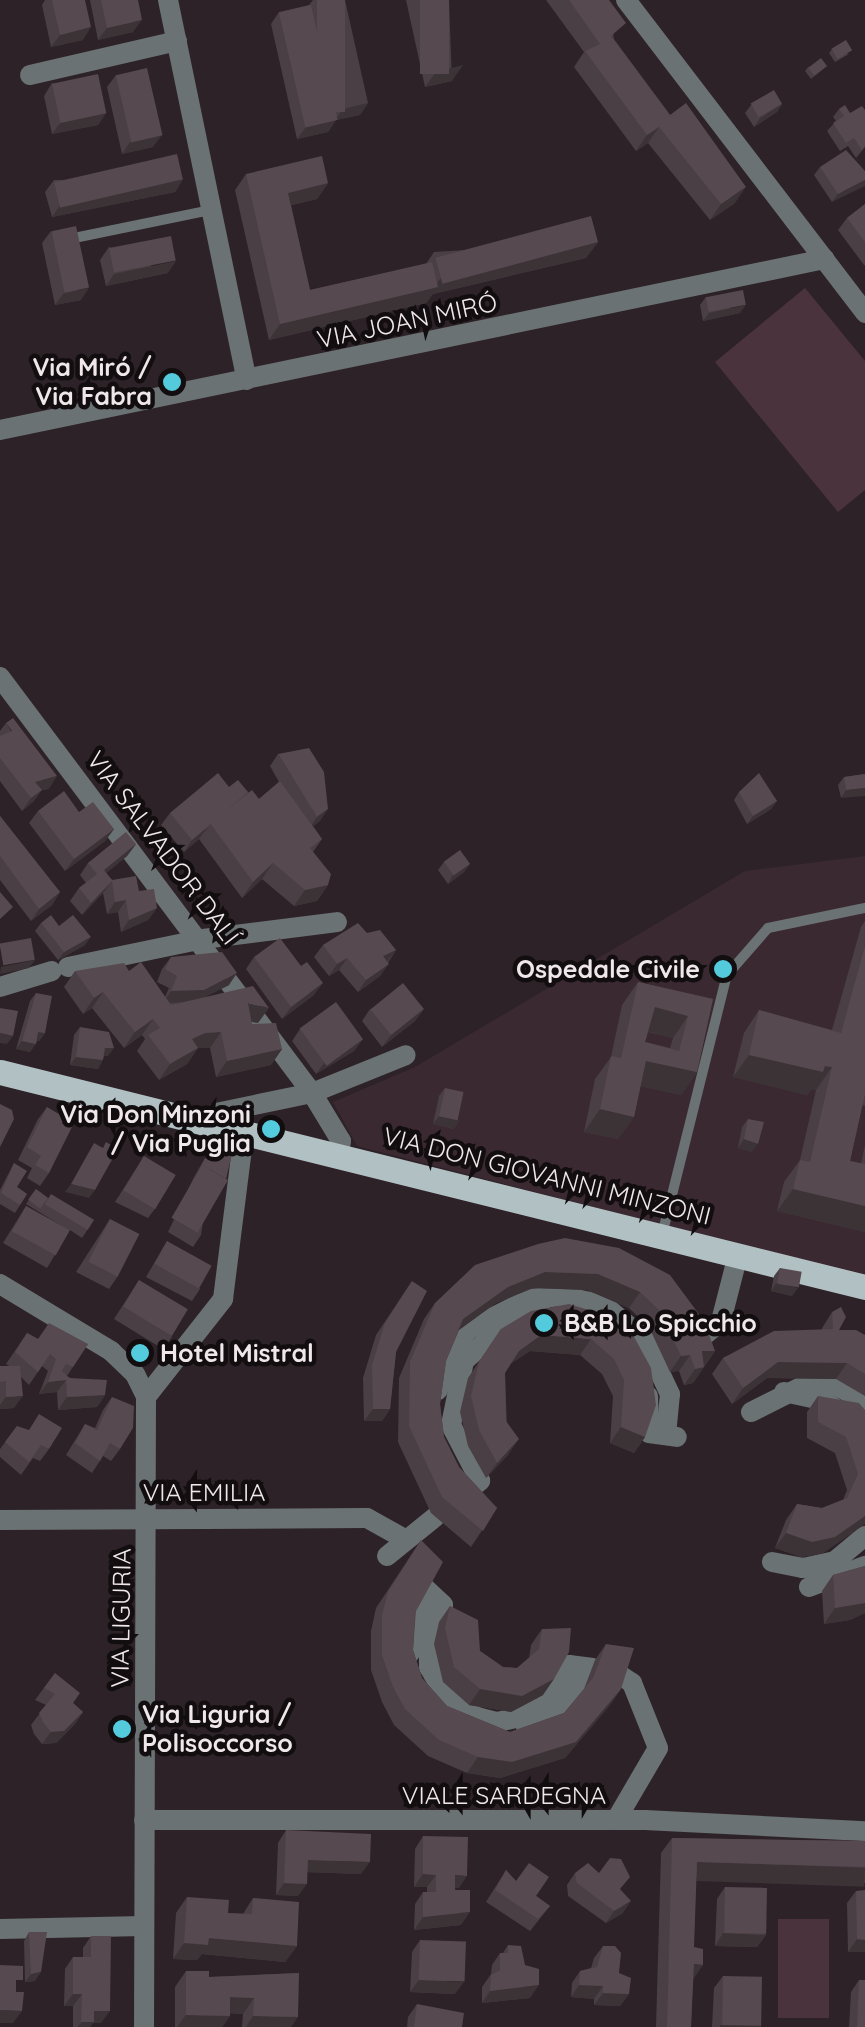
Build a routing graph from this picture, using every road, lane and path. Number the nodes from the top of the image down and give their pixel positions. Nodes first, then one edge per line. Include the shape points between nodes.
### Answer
1 (168, 0) edge
2 (626, 0) edge
3 (177, 42) junction
4 (30, 75) dead end
5 (211, 210) junction
6 (79, 237) edge
7 (824, 259) junction
8 (865, 313) edge
9 (247, 380) junction
10 (0, 430) edge
11 (0, 677) edge
12 (865, 908) edge
13 (337, 922) dead end
14 (203, 939) junction
15 (0, 987) edge
16 (406, 1054) dead end
17 (0, 1072) edge
18 (312, 1093) junction
19 (214, 1124) junction
20 (244, 1132) junction
21 (339, 1154) junction
22 (662, 1236) junction
23 (738, 1255) junction
24 (0, 1284) edge
25 (865, 1286) edge
26 (695, 1343) edge
27 (782, 1392) junction
28 (146, 1397) junction
29 (865, 1400) edge
30 (750, 1412) dead end
31 (865, 1428) edge
32 (665, 1435) dead end
33 (456, 1492) edge
34 (146, 1516) junction
35 (0, 1520) edge
36 (865, 1536) edge
37 (772, 1562) dead end
38 (395, 1564) dead end
39 (857, 1567) edge
40 (809, 1586) dead end
41 (422, 1590) edge
42 (592, 1670) edge
43 (624, 1679) edge
44 (144, 1820) junction
45 (616, 1820) junction
46 (865, 1831) edge
47 (144, 1926) junction
48 (0, 1929) edge
49 (144, 2027) edge

1 - 3 street
2 - 7 street
3 - 4 street
3 - 5 street
5 - 6 lane
5 - 9 street
7 - 8 street
7 - 9 street, VIA JOAN MIRÓ
9 - 10 street, VIA JOAN MIRÓ
11 - 14 street, VIA SALVADOR DALÍ
12 - 22 lane via 768,928 728,975
13 - 14 street
14 - 15 street
14 - 18 street, VIA SALVADOR DALÍ
16 - 18 street
17 - 19 main road, VIA DON GIOVANNI MINZONI
18 - 19 street via 216,1114
18 - 21 street, VIA SALVADOR DALÍ via 341,1141
19 - 20 main road, VIA DON GIOVANNI MINZONI
20 - 21 main road, VIA DON GIOVANNI MINZONI
20 - 28 street via 223,1299
21 - 22 main road, VIA DON GIOVANNI MINZONI
22 - 23 main road, VIA DON GIOVANNI MINZONI
23 - 25 main road, VIA DON GIOVANNI MINZONI
23 - 26 street via 721,1322
24 - 28 street via 112,1350
27 - 29 street via 832,1384
27 - 30 street
27 - 31 street via 822,1400
28 - 34 street, VIA LIGURIA
32 - 33 street via 670,1394 621,1315 562,1296 528,1299 468,1330 450,1354 435,1401 443,1458 459,1484
34 - 35 street, VIA EMILIA
34 - 38 street, VIA EMILIA via 420,1522
34 - 44 street, VIA LIGURIA
36 - 39 street
37 - 39 street
39 - 40 street
41 - 42 street via 410,1648 414,1680 439,1716 461,1731 514,1735 541,1725 568,1704 581,1675
43 - 45 street via 658,1748
44 - 45 street, VIALE SARDEGNA
44 - 47 street, VIA LIGURIA
45 - 46 street, VIALE SARDEGNA
47 - 48 street
47 - 49 street, VIA LIGURIA

